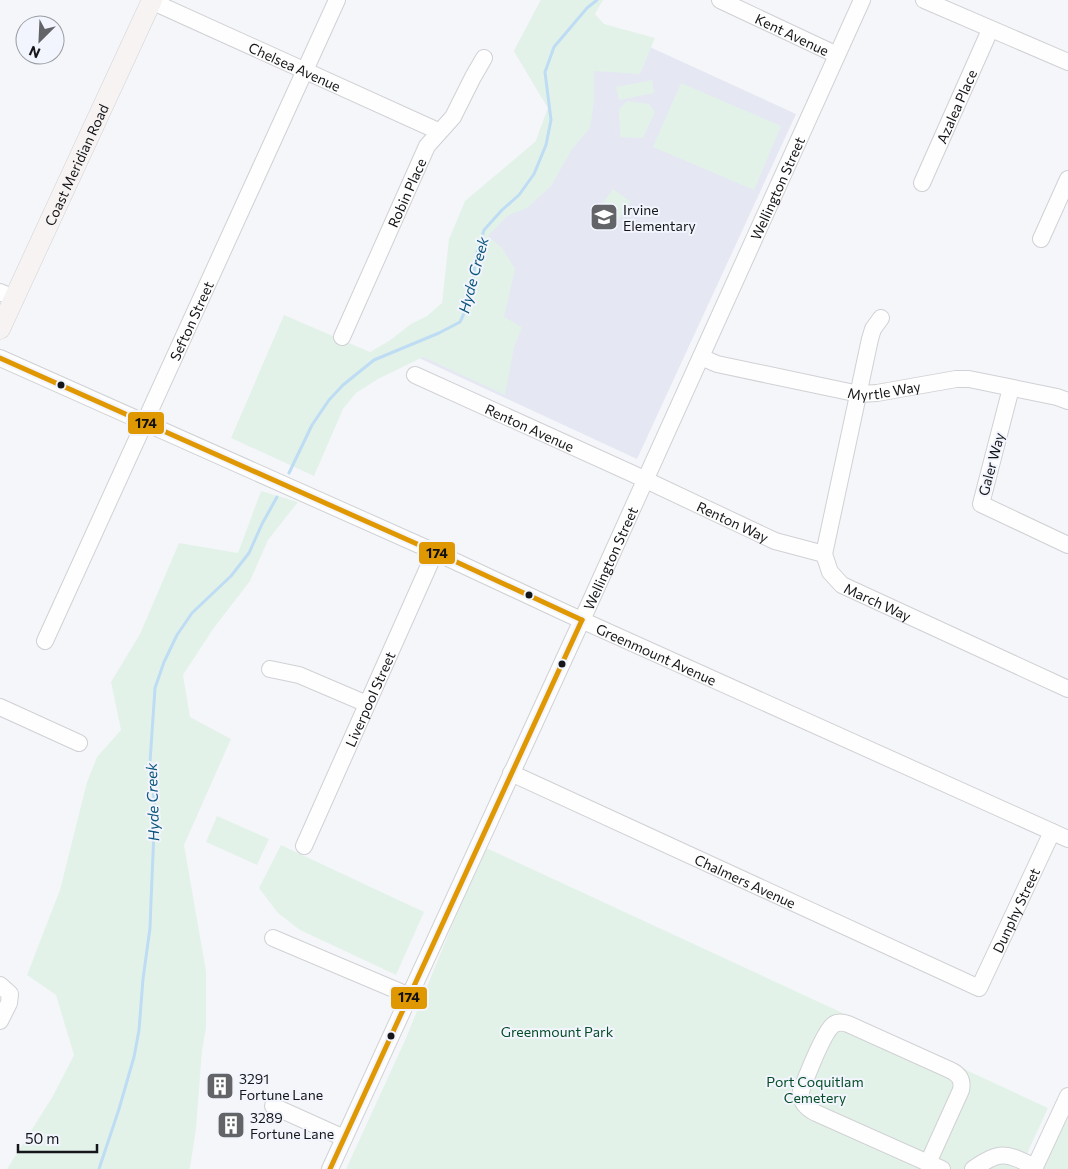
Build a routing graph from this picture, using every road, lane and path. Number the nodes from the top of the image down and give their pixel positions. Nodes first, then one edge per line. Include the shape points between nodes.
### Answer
1 (337, 0) edge
2 (720, 0) edge
3 (862, 0) edge
4 (924, 0) edge
5 (151, 1) edge
6 (990, 30) junction
7 (837, 55) junction
8 (484, 58) dead end
9 (1068, 62) edge
10 (305, 71) junction
11 (438, 131) junction
12 (1068, 179) edge
13 (922, 184) dead end
14 (1042, 239) dead end
15 (7, 295) edge
16 (881, 318) dead end
17 (0, 329) edge
18 (342, 337) dead end
19 (701, 357) junction
20 (0, 358) edge
21 (415, 375) dead end
22 (1011, 388) junction
23 (858, 394) junction
24 (1068, 401) edge
25 (145, 422) junction
26 (645, 480) junction
27 (1068, 545) edge
28 (435, 552) junction
29 (824, 554) junction
30 (582, 620) junction
31 (45, 641) dead end
32 (270, 669) dead end
33 (1068, 689) edge
34 (367, 704) junction
35 (0, 707) edge
36 (79, 743) dead end
37 (511, 773) junction
38 (1052, 832) junction
39 (1068, 839) edge
40 (304, 846) dead end
41 (273, 938) dead end
42 (0, 985) edge
43 (979, 988) joint
44 (410, 996) junction
45 (0, 1021) edge
46 (1068, 1096) edge
47 (273, 1106) dead end
48 (344, 1138) junction
49 (935, 1166) edge
50 (1035, 1168) edge
51 (330, 1169) edge
52 (973, 1169) edge

1 - 10 street, Sefton Street
2 - 7 street, Kent Avenue
3 - 7 street, Wellington Street
4 - 6 street
5 - 10 street, Chelsea Avenue
5 - 15 main road, Coast Meridian Road
6 - 9 street
6 - 13 street, Azalea Place
7 - 19 street, Wellington Street
8 - 11 street, Robin Place via 453,117
10 - 11 street, Chelsea Avenue
10 - 25 street, Sefton Street
11 - 18 street, Robin Place via 424,151
12 - 14 street
15 - 17 main road, Coast Meridian Road
16 - 23 street via 873,329
19 - 23 street, Myrtle Way via 717,364
19 - 26 street, Wellington Street
20 - 25 street, Greenmount Avenue
21 - 26 street, Renton Avenue
22 - 23 street, Myrtle Way via 956,379
22 - 24 street, Myrtle Way
22 - 27 street, Galer Way via 981,504
23 - 29 street
25 - 28 street, Greenmount Avenue
25 - 31 street, Sefton Street
26 - 29 street, Renton Way via 775,541
26 - 30 street, Wellington Street
28 - 30 street, Greenmount Avenue
28 - 34 street, Liverpool Street
29 - 33 street, March Way via 830,572 842,585
30 - 37 street, Wellington Street
30 - 38 street, Greenmount Avenue
32 - 34 street via 299,676
34 - 40 street, Liverpool Street
35 - 36 street
37 - 43 street, Chalmers Avenue
37 - 44 street, Wellington Street
38 - 39 street, Greenmount Avenue
38 - 43 street, Dunphy Street
41 - 44 street
42 - 45 street via 10,994
44 - 48 street, Wellington Street
46 - 50 street
47 - 48 street
48 - 51 street, Wellington Street
49 - 49 street via 816,1112 803,1103 801,1091 826,1034 834,1024 848,1024 958,1076 961,1090
50 - 52 street via 1000,1155

